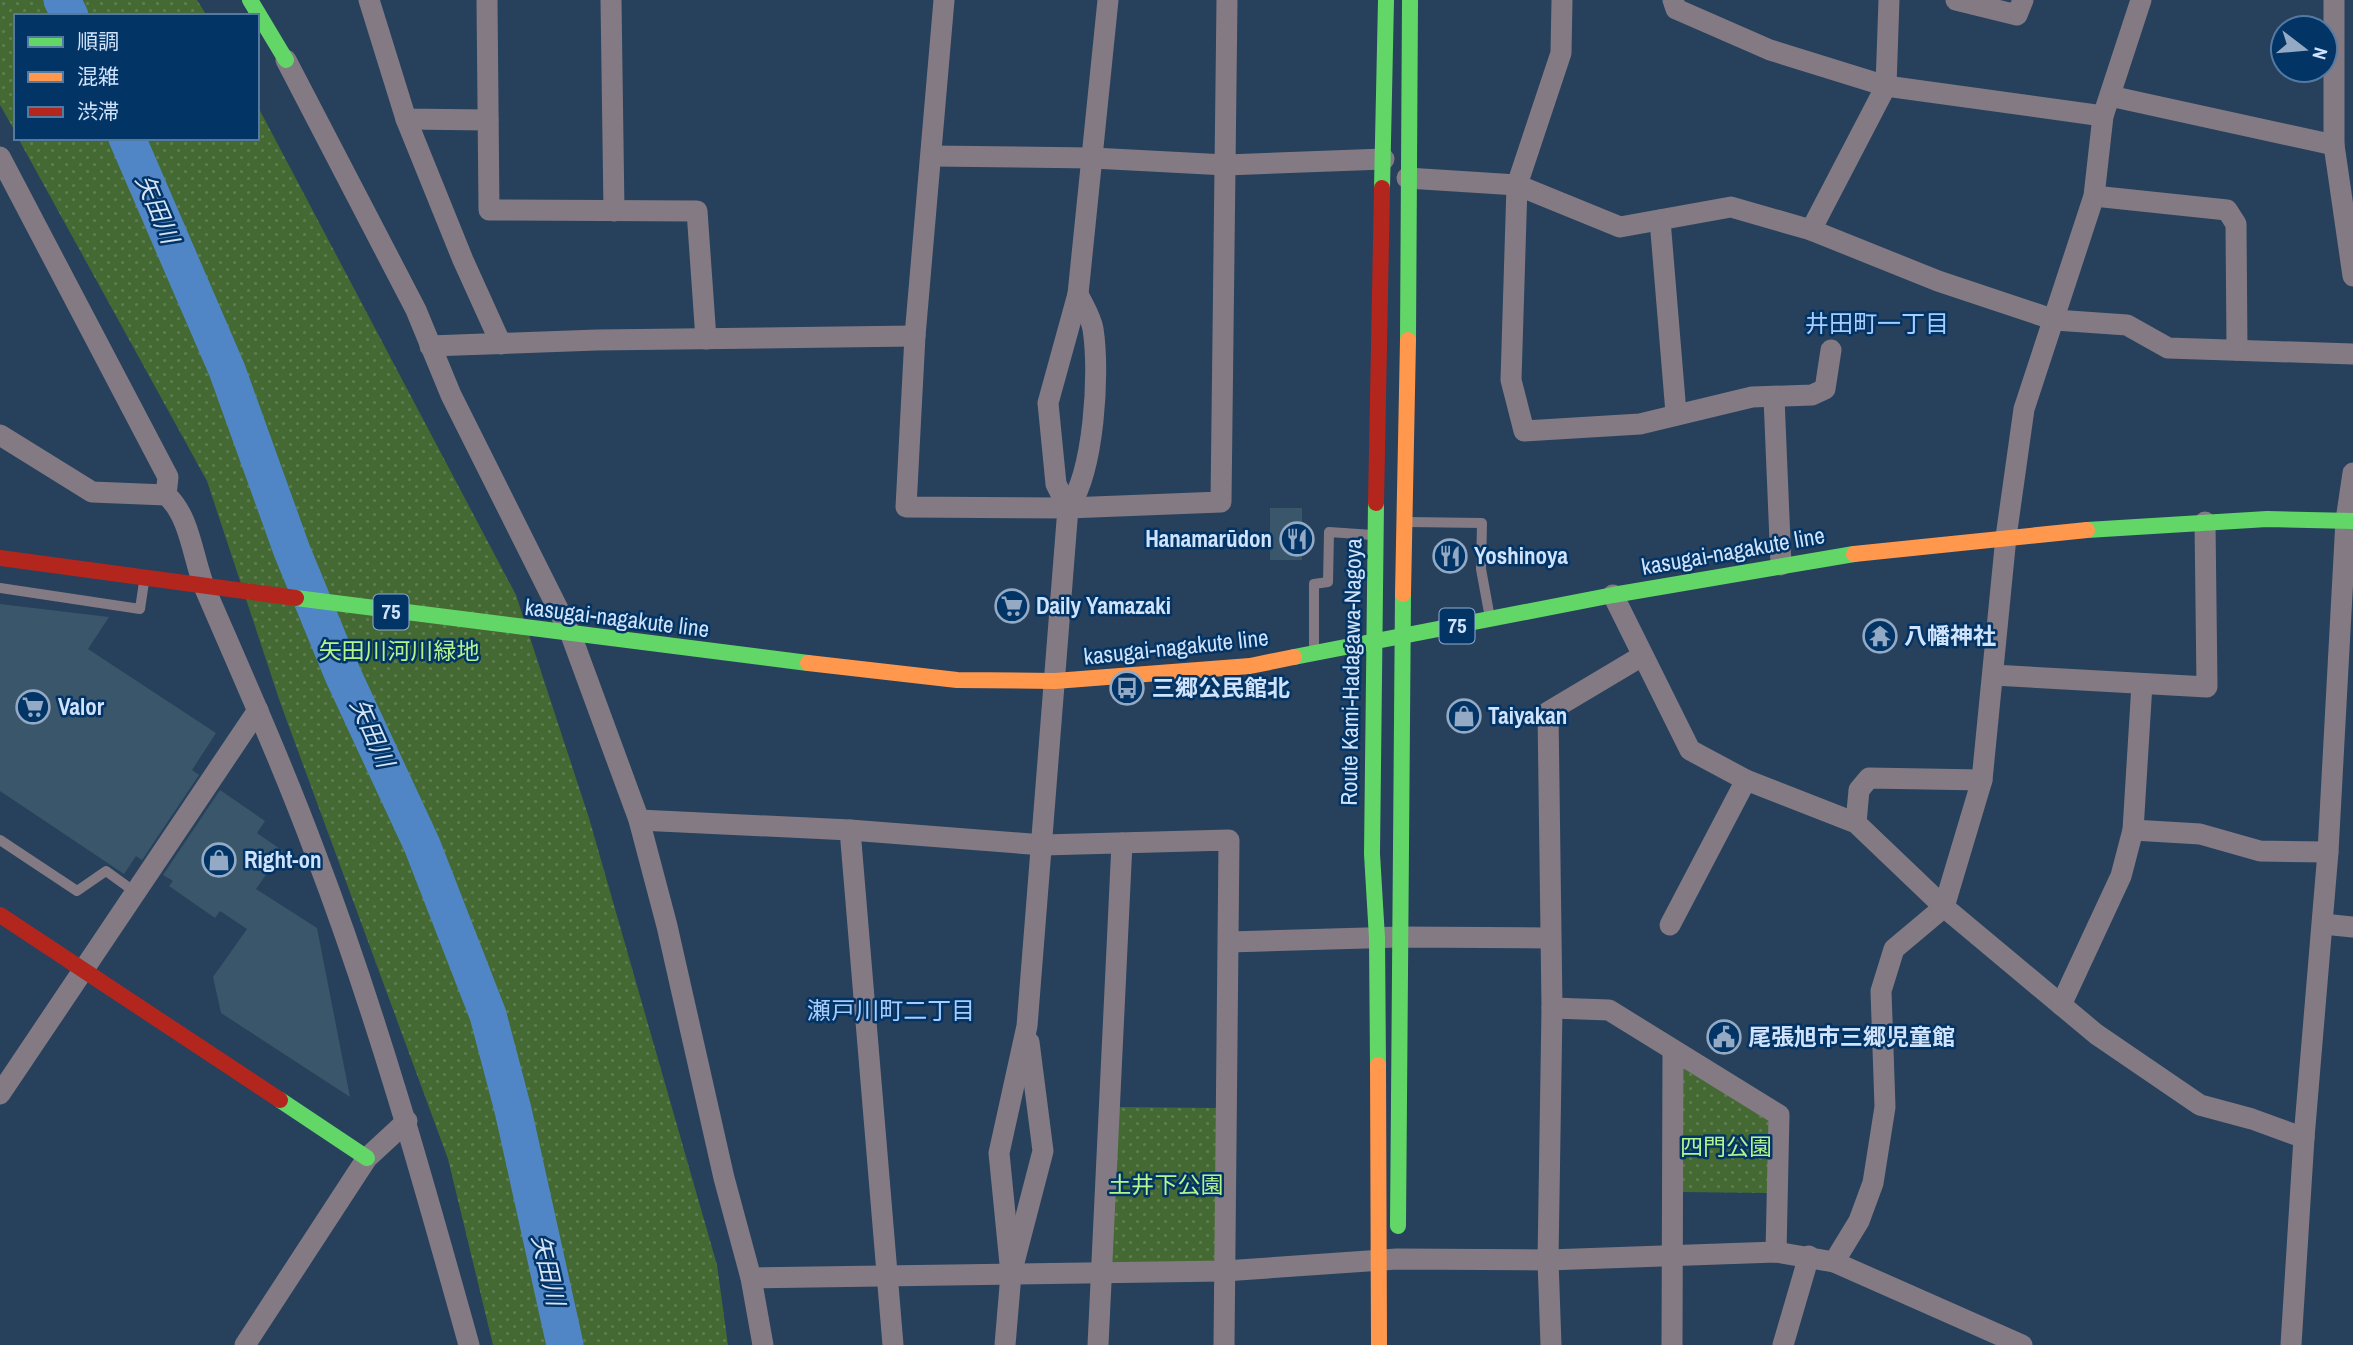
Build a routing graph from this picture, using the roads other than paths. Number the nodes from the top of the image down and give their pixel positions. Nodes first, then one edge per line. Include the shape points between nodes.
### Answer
1 (369, 0) edge
2 (487, 0) edge
3 (611, 0) edge
4 (944, 0) edge
5 (1108, 0) edge
6 (1227, 0) edge
7 (1386, 0) edge
8 (1410, 0) edge
9 (1562, 0) edge
10 (1673, 0) edge
11 (1889, 0) edge
12 (1956, 0) edge
13 (2023, 0) edge
14 (2141, 0) edge
15 (2334, 0) edge
16 (259, 15) edge
17 (286, 60) joint
18 (1886, 86) junction
19 (2106, 106) junction
20 (406, 119) junction
21 (488, 120) junction
22 (2334, 145) junction
23 (932, 156) junction
24 (0, 157) edge
25 (1093, 158) junction
26 (1384, 159) junction
27 (1226, 165) junction
28 (1407, 178) junction
29 (1517, 185) junction
30 (2094, 196) junction
31 (614, 211) junction
32 (1660, 220) junction
33 (1811, 230) junction
34 (2352, 264) edge
35 (1078, 294) junction
36 (2055, 320) junction
37 (915, 336) junction
38 (706, 339) junction
39 (501, 344) junction
40 (430, 346) junction
41 (1831, 350) dead end
42 (2237, 350) junction
43 (2353, 354) edge
44 (1774, 398) junction
45 (1676, 413) junction
46 (0, 435) edge
47 (2353, 473) edge
48 (166, 495) junction
49 (1068, 508) junction
50 (2349, 521) edge
51 (1405, 522) junction
52 (2205, 522) junction
53 (1375, 536) junction
54 (2006, 537) junction
55 (0, 558) edge
56 (1781, 565) junction
57 (144, 579) junction
58 (0, 588) edge
59 (213, 588) junction
60 (1613, 595) junction
61 (1491, 620) junction
62 (565, 635) junction
63 (1402, 636) junction
64 (1373, 640) junction
65 (1314, 653) junction
66 (1642, 656) junction
67 (1993, 675) junction
68 (1055, 681) junction
69 (2142, 684) junction
70 (258, 710) junction
71 (1746, 780) junction
72 (1982, 780) junction
73 (639, 820) junction
74 (1856, 823) junction
75 (850, 830) junction
76 (2133, 830) junction
77 (0, 840) edge
78 (1122, 843) junction
79 (1043, 845) junction
80 (2328, 852) junction
81 (135, 892) junction
82 (1944, 906) junction
83 (0, 915) edge
84 (2323, 924) junction
85 (1670, 925) dead end
86 (2353, 927) edge
87 (1400, 937) junction
88 (1377, 938) junction
89 (1549, 938) junction
90 (1229, 942) junction
91 (82, 970) junction
92 (2061, 1005) junction
93 (1552, 1007) junction
94 (1027, 1026) junction
95 (1673, 1050) junction
96 (0, 1094) edge
97 (407, 1122) junction
98 (2304, 1138) junction
99 (367, 1158) junction
100 (1776, 1252) junction
101 (1809, 1256) junction
102 (1671, 1258) junction
103 (1548, 1260) junction
104 (1834, 1262) junction
105 (1391, 1263) junction
106 (1101, 1271) junction
107 (1224, 1271) junction
108 (1011, 1274) junction
109 (751, 1278) junction
110 (887, 1278) junction
111 (245, 1345) edge
112 (469, 1345) edge
113 (763, 1345) edge
114 (893, 1345) edge
115 (1005, 1345) edge
116 (1098, 1345) edge
117 (1224, 1345) edge
118 (1379, 1345) edge
119 (1551, 1345) edge
120 (1672, 1345) edge
121 (1783, 1345) edge
122 (2022, 1345) edge
123 (2291, 1345) edge

1 - 20 street
2 - 21 street
3 - 31 street
4 - 23 street
5 - 25 street
6 - 27 street
7 - 26 main road, Route Kami-Hadagawa-Nagoya
8 - 28 main road, Route Kami-Hadagawa-Nagoya
9 - 29 street via 1561,53
10 - 18 street via 1676,9 1770,50
11 - 18 street
12 - 13 street via 2017,15
14 - 19 street
15 - 22 street
16 - 17 main road
17 - 40 street via 416,310
18 - 19 street
18 - 33 street
19 - 22 street
19 - 30 street
20 - 21 street
20 - 39 street
21 - 31 street via 489,210
22 - 34 street
23 - 25 street
23 - 37 street
24 - 48 street via 168,477
25 - 27 street
25 - 35 street
26 - 27 street
26 - 53 main road, Route Kami-Hadagawa-Nagoya
27 - 49 street via 1221,502
28 - 29 street
28 - 51 main road, Route Kami-Hadagawa-Nagoya
29 - 32 street via 1620,227
29 - 45 street via 1511,380 1524,431 1640,424
30 - 36 street
30 - 42 street via 2227,210 2236,223
31 - 38 street via 697,211
32 - 33 street via 1731,207
32 - 45 street
33 - 36 street via 1938,281
35 - 49 street via 1048,403 1056,484
35 - 49 street via 1093,327 1095,409 1078,494
36 - 42 street via 2127,326 2168,348
36 - 54 street via 2024,410
37 - 38 street
37 - 49 street via 906,507
38 - 39 street
39 - 40 street
40 - 62 street
41 - 44 street via 1825,389 1812,395
42 - 43 street
44 - 45 street via 1752,397
44 - 56 street
46 - 48 street via 92,492
47 - 50 street
48 - 59 street via 177,505
49 - 68 street
50 - 52 main road, kasugai-nagakute line / 75
50 - 80 street
51 - 61 lane via 1482,523 1481,569
51 - 63 main road, Route Kami-Hadagawa-Nagoya
52 - 54 main road, kasugai-nagakute line / 75
52 - 69 street via 2207,687
53 - 64 main road, Route Kami-Hadagawa-Nagoya
53 - 65 lane via 1329,532 1328,582 1314,584
54 - 56 main road, kasugai-nagakute line / 75
54 - 67 street
55 - 57 main road, kasugai-nagakute line / 75
56 - 60 main road, kasugai-nagakute line / 75
57 - 58 lane via 140,608
57 - 59 main road, kasugai-nagakute line / 75
59 - 62 main road, kasugai-nagakute line / 75
59 - 70 street
60 - 61 main road, kasugai-nagakute line / 75
60 - 66 street
61 - 63 main road, kasugai-nagakute line / 75
62 - 68 main road, kasugai-nagakute line / 75 via 944,679
62 - 73 street
63 - 64 main road, kasugai-nagakute line / 75
63 - 87 main road, Route Kami-Hadagawa-Nagoya
64 - 65 main road, kasugai-nagakute line / 75
64 - 88 main road, Route Kami-Hadagawa-Nagoya via 1372,854
65 - 68 main road, kasugai-nagakute line / 75 via 1250,666
66 - 71 street via 1690,750
66 - 89 street via 1548,712
67 - 69 street
67 - 72 street
68 - 79 street
69 - 76 street
70 - 81 street
70 - 97 street via 317,856
71 - 74 street
71 - 85 street
72 - 74 street via 1869,778 1859,790
72 - 82 street
73 - 75 street
73 - 109 street
74 - 82 street
75 - 79 street
75 - 110 street
76 - 80 street via 2200,834 2260,851
76 - 92 street via 2121,876
77 - 81 lane via 77,891 106,871
78 - 79 street
78 - 90 street via 1229,840
78 - 106 street
79 - 94 street
80 - 84 street
81 - 91 street
82 - 92 street
82 - 104 street via 1894,949 1881,991 1885,1107 1873,1183 1859,1221
83 - 91 main road
84 - 86 street
84 - 98 street
87 - 88 street
87 - 89 street
87 - 105 main road, Route Kami-Hadagawa-Nagoya
88 - 90 street
88 - 105 main road, Route Kami-Hadagawa-Nagoya
89 - 93 street
90 - 107 street
91 - 96 street
91 - 99 main road
92 - 98 street via 2125,1056 2200,1105
93 - 95 street via 1609,1010
93 - 103 street
94 - 108 street via 999,1153
94 - 108 street via 1043,1151
95 - 100 street via 1779,1115
95 - 102 street
97 - 99 street
97 - 112 street
98 - 123 street
99 - 111 street
100 - 101 street
100 - 102 street
101 - 104 street
101 - 121 street
102 - 103 street
102 - 120 street
103 - 105 street
103 - 119 street
104 - 122 street
105 - 107 street
105 - 118 main road, Route Kami-Hadagawa-Nagoya
106 - 107 street
106 - 108 street
106 - 116 street
107 - 117 street
108 - 110 street
108 - 115 street
109 - 110 street
109 - 113 street
110 - 114 street

